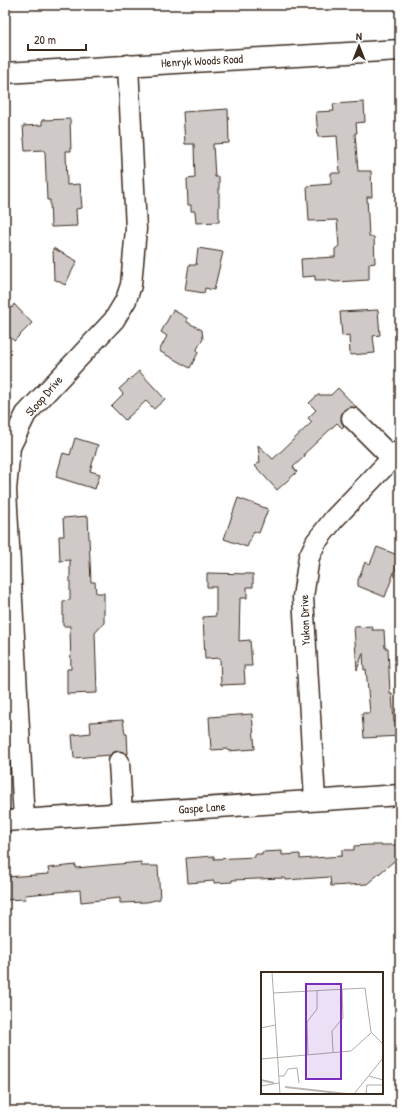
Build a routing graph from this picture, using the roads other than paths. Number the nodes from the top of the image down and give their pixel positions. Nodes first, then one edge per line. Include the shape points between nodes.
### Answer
1 (400, 50) edge
2 (128, 66) junction
3 (5, 72) edge
4 (352, 418) dead end
5 (396, 454) edge
6 (119, 762) dead end
7 (400, 795) edge
8 (315, 800) junction
9 (122, 813) junction
10 (15, 821) edge

1 - 2 street, Henryk Woods Road
2 - 3 street, Henryk Woods Road
2 - 10 street, Sloop Drive via 136,229 131,285 126,300 114,320 26,414 10,447 6,490
4 - 5 street
5 - 8 street, Yukon Drive via 334,518 316,542 309,557 303,597
6 - 9 street
7 - 8 street, Gaspe Lane
8 - 9 street, Gaspe Lane
9 - 10 street, Gaspe Lane

